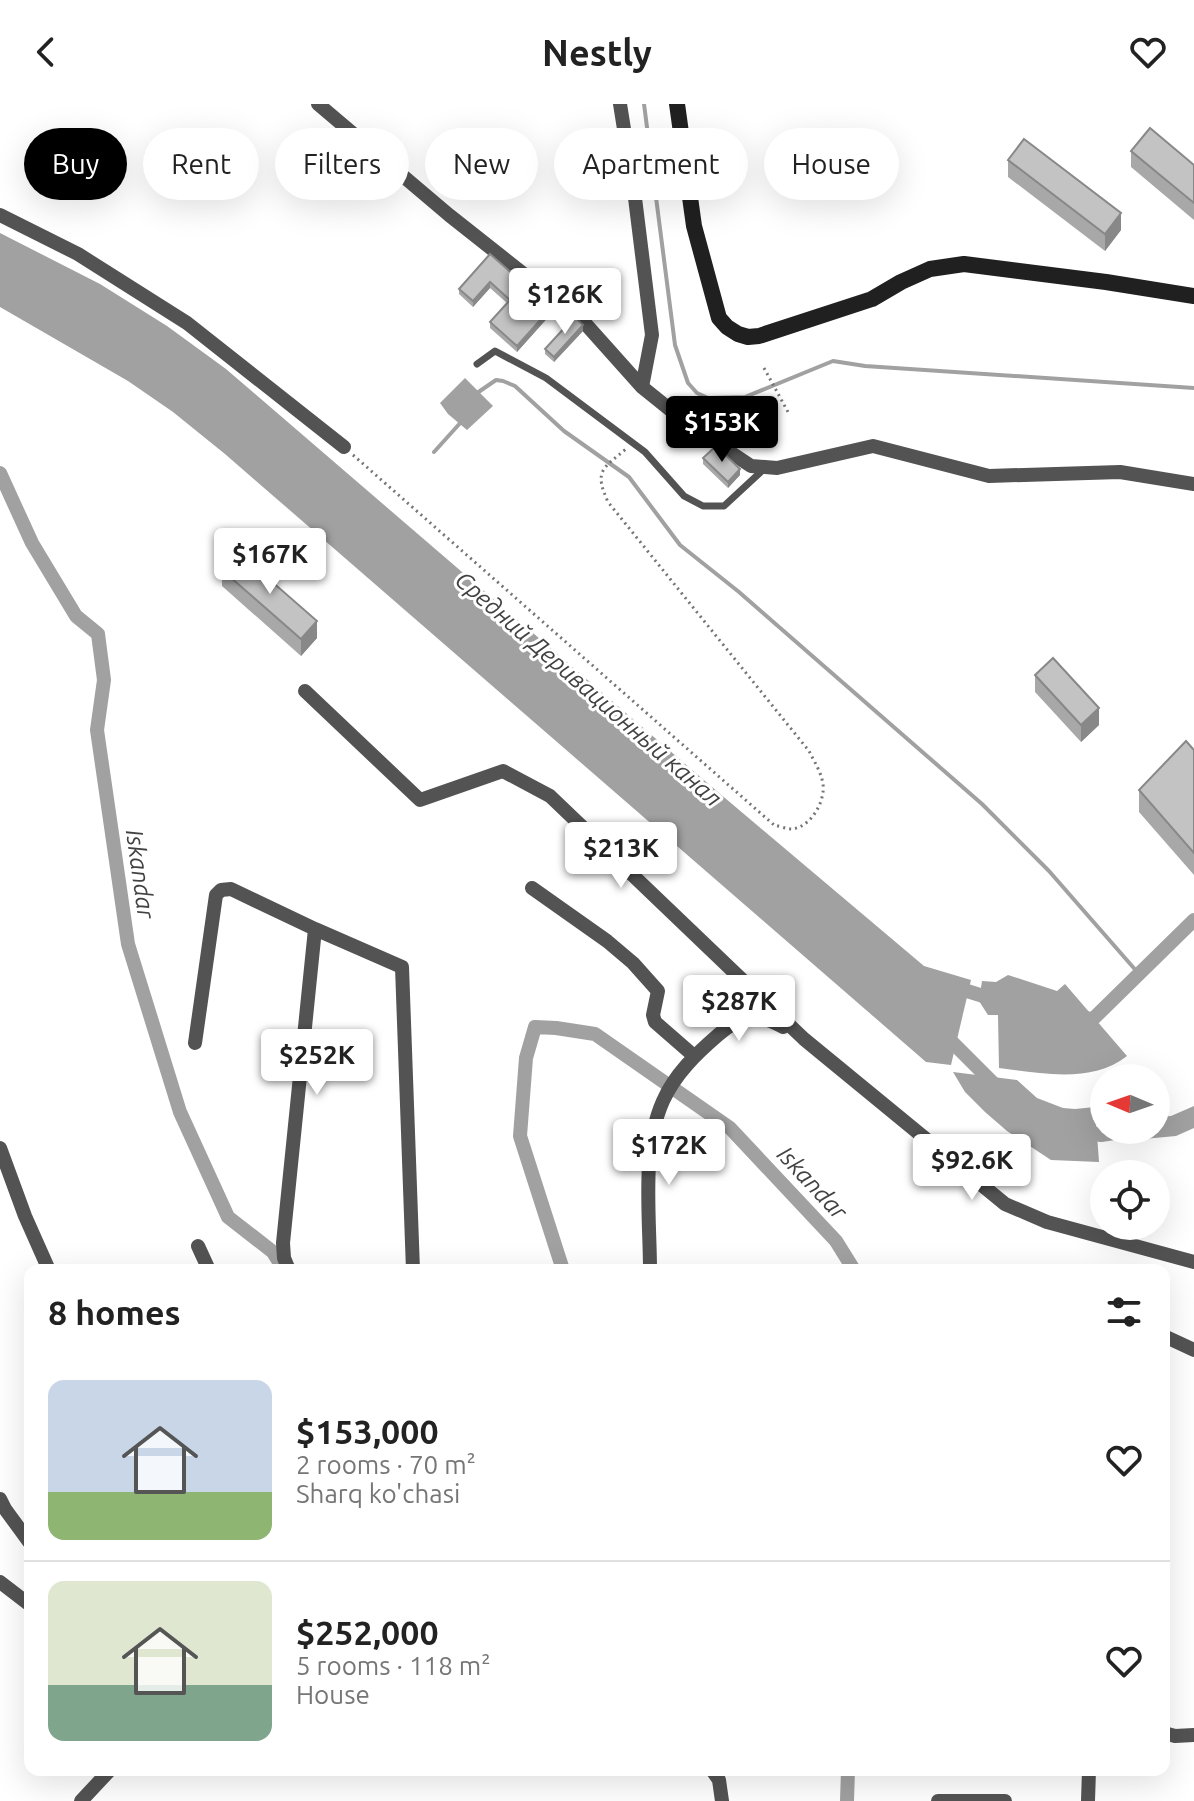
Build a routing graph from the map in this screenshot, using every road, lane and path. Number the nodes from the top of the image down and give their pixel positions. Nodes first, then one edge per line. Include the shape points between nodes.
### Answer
1 (318, 104) edge
2 (620, 104) edge
3 (677, 104) edge
4 (0, 215) edge
5 (1194, 296) edge
6 (477, 364) dead end
7 (764, 368) dead end
8 (642, 387) junction
9 (788, 412) dead end
10 (344, 447) joint
11 (621, 453) dead end
12 (771, 468) junction
13 (1194, 484) edge
14 (305, 691) dead end
15 (532, 888) dead end
16 (315, 929) junction
17 (804, 1039) junction
18 (195, 1043) dead end
19 (694, 1056) junction
20 (0, 1148) edge
21 (198, 1246) dead end
22 (1194, 1262) edge
23 (46, 1264) edge
24 (206, 1264) edge
25 (286, 1264) edge
26 (413, 1264) edge
27 (650, 1264) edge
28 (1170, 1339) edge
29 (1194, 1350) edge
30 (0, 1499) edge
31 (24, 1535) edge
32 (0, 1582) edge
33 (24, 1600) edge
34 (1170, 1735) edge
35 (1194, 1735) edge
36 (104, 1776) edge
37 (716, 1776) edge
38 (1089, 1776) edge
39 (81, 1801) edge
40 (722, 1801) edge
41 (938, 1801) edge
42 (1005, 1801) edge
43 (1088, 1801) edge

1 - 8 street via 583,321
2 - 8 street via 652,335
3 - 5 street via 694,226 719,318 738,334 748,337 787,328 948,265
4 - 10 street via 78,254 187,323
6 - 12 lane via 495,351 546,378 645,452 684,496 703,506 724,506
7 - 9 path
8 - 12 street via 751,466
10 - 11 path via 774,825 792,829 808,823 824,792 809,751 608,502 600,484 603,469
12 - 13 street via 873,446 989,476 1120,472
14 - 17 street via 420,800 503,771 550,796
15 - 19 street via 633,963 658,991 655,1022
16 - 18 street via 231,889 221,890 216,895
16 - 25 street via 283,1243
16 - 26 street via 400,965 404,972
17 - 19 street via 769,1019 748,1016
17 - 22 street via 1005,1204 1047,1222
19 - 27 street via 664,1099 653,1130
20 - 23 street
21 - 24 street
28 - 29 street
30 - 31 street
32 - 33 street
34 - 35 street
36 - 39 street
37 - 40 street
38 - 43 street
41 - 42 street

